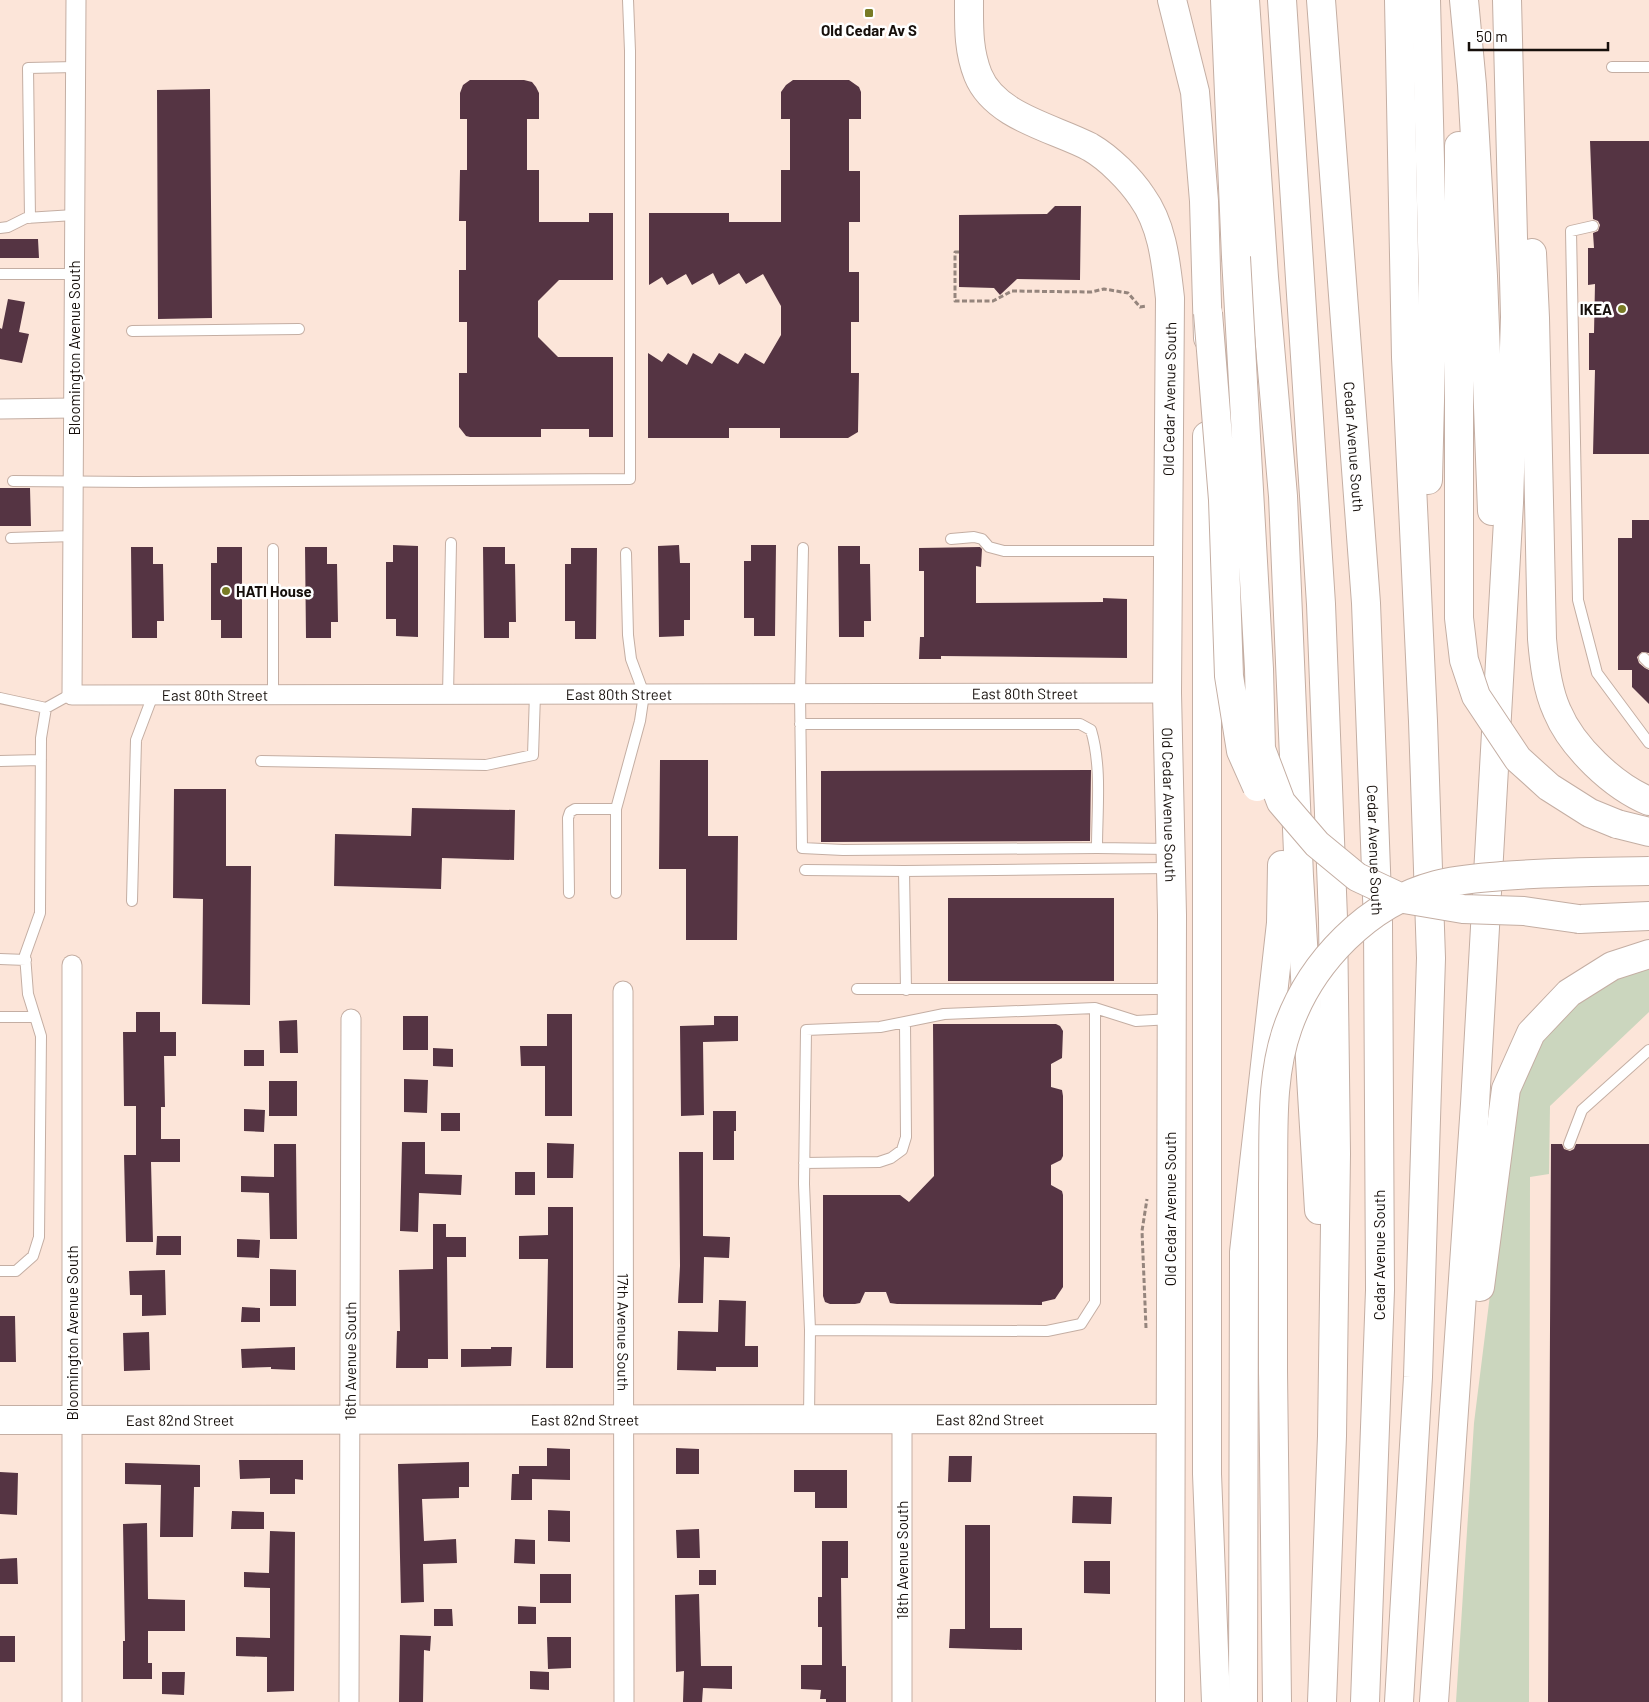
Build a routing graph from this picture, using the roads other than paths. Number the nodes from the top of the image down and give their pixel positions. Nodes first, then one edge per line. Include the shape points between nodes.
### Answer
1 (76, 0) edge
2 (628, 0) edge
3 (968, 0) edge
4 (1225, 0) edge
5 (1245, 0) edge
6 (1282, 0) edge
7 (1321, 0) edge
8 (1399, 0) edge
9 (1463, 0) edge
10 (1174, 8) edge
11 (1425, 9) edge
12 (1508, 13) edge
13 (75, 67) junction
14 (1612, 67) dead end
15 (1649, 67) edge
16 (1466, 85) junction
17 (74, 215) junction
18 (30, 218) junction
19 (1593, 226) dead end
20 (0, 228) edge
21 (0, 274) edge
22 (74, 274) junction
23 (1208, 313) junction
24 (299, 330) dead end
25 (132, 331) dead end
26 (73, 408) junction
27 (0, 409) edge
28 (13, 481) dead end
29 (73, 481) junction
30 (1283, 496) junction
31 (72, 536) junction
32 (11, 538) dead end
33 (951, 539) dead end
34 (450, 543) dead end
35 (803, 548) dead end
36 (273, 549) dead end
37 (1168, 551) junction
38 (626, 553) dead end
39 (1167, 693) junction
40 (448, 694) junction
41 (535, 694) junction
42 (644, 694) junction
43 (800, 694) junction
44 (72, 695) junction
45 (154, 695) junction
46 (273, 695) junction
47 (0, 698) edge
48 (46, 708) junction
49 (1423, 721) junction
50 (800, 724) junction
51 (1649, 743) edge
52 (1495, 757) junction
53 (41, 760) junction
54 (0, 761) edge
55 (261, 761) dead end
56 (1649, 801) edge
57 (616, 809) junction
58 (1649, 832) edge
59 (1097, 848) junction
60 (1170, 859) junction
61 (805, 870) dead end
62 (904, 871) junction
63 (1649, 871) edge
64 (616, 893) dead end
65 (569, 894) dead end
66 (132, 901) dead end
67 (1649, 916) edge
68 (1580, 919) junction
69 (1649, 954) edge
70 (0, 959) edge
71 (26, 960) junction
72 (72, 964) dead end
73 (1171, 989) junction
74 (856, 990) dead end
75 (906, 990) junction
76 (623, 991) dead end
77 (1095, 1008) junction
78 (35, 1016) junction
79 (0, 1018) edge
80 (351, 1019) dead end
81 (1171, 1019) junction
82 (905, 1023) junction
83 (1648, 1052) edge
84 (1569, 1144) dead end
85 (804, 1163) junction
86 (0, 1271) edge
87 (810, 1330) junction
88 (1459, 1350) junction
89 (810, 1418) junction
90 (902, 1418) junction
91 (72, 1419) junction
92 (623, 1419) junction
93 (1170, 1419) junction
94 (0, 1420) edge
95 (349, 1421) junction
96 (1332, 1436) junction
97 (1207, 1474) junction
98 (72, 1702) edge
99 (350, 1702) edge
100 (624, 1702) edge
101 (902, 1702) edge
102 (1170, 1702) edge
103 (1199, 1702) edge
104 (1216, 1702) edge
105 (1243, 1702) edge
106 (1277, 1702) edge
107 (1322, 1702) edge
108 (1365, 1702) edge
109 (1399, 1702) edge
110 (1436, 1702) edge

1 - 13 street, Bloomington Avenue South
2 - 29 lane via 630,479
3 - 37 main road, Old Cedar Avenue South via 968,39 979,77 989,91 1006,108 1092,148 1122,173 1143,198 1157,225 1165,255 1170,298
4 - 68 main road, bridge via 1259,669 1260,749 1281,802 1317,844 1356,877 1404,899 1463,909 1524,911
5 - 30 main road
6 - 96 main road via 1321,604 1333,918 1336,1154
7 - 108 main road, Cedar Avenue South via 1366,602 1378,923 1380,1290
8 - 49 main road via 1406,357
9 - 16 main road
10 - 23 main road via 1195,92 1204,201
11 - 49 main road via 1433,282
12 - 52 main road via 1515,317 1510,503
12 - 56 main road via 1531,240 1544,661 1556,710 1570,734 1617,782
13 - 17 street, Bloomington Avenue South
13 - 18 lane via 28,68
14 - 15 lane
16 - 52 main road via 1483,276 1492,502
16 - 58 main road, bridge via 1459,551 1459,618 1464,660 1476,696 1518,759 1536,776 1590,813
17 - 18 lane
17 - 22 street, Bloomington Avenue South
18 - 20 lane
19 - 51 lane via 1571,231 1578,600 1597,673
21 - 22 lane
22 - 26 street, Bloomington Avenue South
23 - 68 main road, bridge via 1223,500 1229,676 1241,751 1266,808 1306,858 1350,891 1408,914 1462,923
23 - 97 main road
24 - 25 lane
26 - 27 street
26 - 29 street, Bloomington Avenue South
28 - 29 lane
29 - 31 street, Bloomington Avenue South
30 - 96 main road via 1299,876
30 - 105 main road via 1281,923 1244,1252
31 - 32 lane
31 - 44 street, Bloomington Avenue South
33 - 37 lane via 974,537 982,539 989,547 1004,551
34 - 40 lane
35 - 43 lane
36 - 46 lane
37 - 39 main road, Old Cedar Avenue South
38 - 42 lane via 631,659
39 - 43 street, East 80th Street
39 - 60 main road, Old Cedar Avenue South
40 - 41 street, East 80th Street
40 - 46 street, East 80th Street
41 - 42 street, East 80th Street
41 - 55 lane via 533,755 486,765
42 - 43 street, East 80th Street
42 - 57 lane via 640,721
43 - 50 lane
44 - 45 street, East 80th Street
44 - 48 lane
45 - 46 street, East 80th Street
45 - 66 lane via 136,740
47 - 48 lane
48 - 53 lane
49 - 109 main road via 1431,958 1418,1377
50 - 59 lane via 1080,724 1091,730 1094,740
50 - 59 lane via 802,848
52 - 88 main road
53 - 54 lane
53 - 71 lane via 40,914
57 - 64 lane
57 - 65 lane via 575,809 570,812
59 - 60 lane
60 - 62 lane
60 - 73 main road, Old Cedar Avenue South
61 - 62 lane
62 - 75 lane
63 - 106 main road, bridge via 1521,874 1436,885 1384,908 1362,924 1339,944 1302,995 1288,1027 1278,1064 1274,1133
67 - 68 main road
69 - 88 main road via 1612,966 1568,992 1531,1033 1506,1089 1479,1290
70 - 71 lane
71 - 78 lane via 28,994
72 - 91 street, Bloomington Avenue South
73 - 75 lane
73 - 81 main road, Old Cedar Avenue South
74 - 75 lane
76 - 92 street, 17th Avenue South
77 - 81 lane via 1136,1020
77 - 82 lane via 944,1014
77 - 87 lane via 1095,1302 1081,1324 1047,1331
78 - 79 lane
78 - 86 lane via 41,1036 39,1237 32,1256 16,1270
80 - 95 street, 16th Avenue South
81 - 93 main road, Old Cedar Avenue South
82 - 85 lane via 906,1137 902,1150 879,1162
82 - 85 lane via 806,1030
83 - 84 lane via 1582,1110
85 - 87 lane
87 - 89 lane
88 - 110 main road
89 - 90 main road, East 82nd Street
89 - 92 main road, East 82nd Street
90 - 93 main road, East 82nd Street
90 - 101 street, 18th Avenue South
91 - 94 main road, East 82nd Street
91 - 95 main road, East 82nd Street
91 - 98 street, Bloomington Avenue South
92 - 95 main road, East 82nd Street
92 - 100 street, 17th Avenue South
93 - 102 main road, Old Cedar Avenue South
95 - 99 street, 16th Avenue South
96 - 107 main road
97 - 103 main road via 1199,1604
97 - 104 main road

